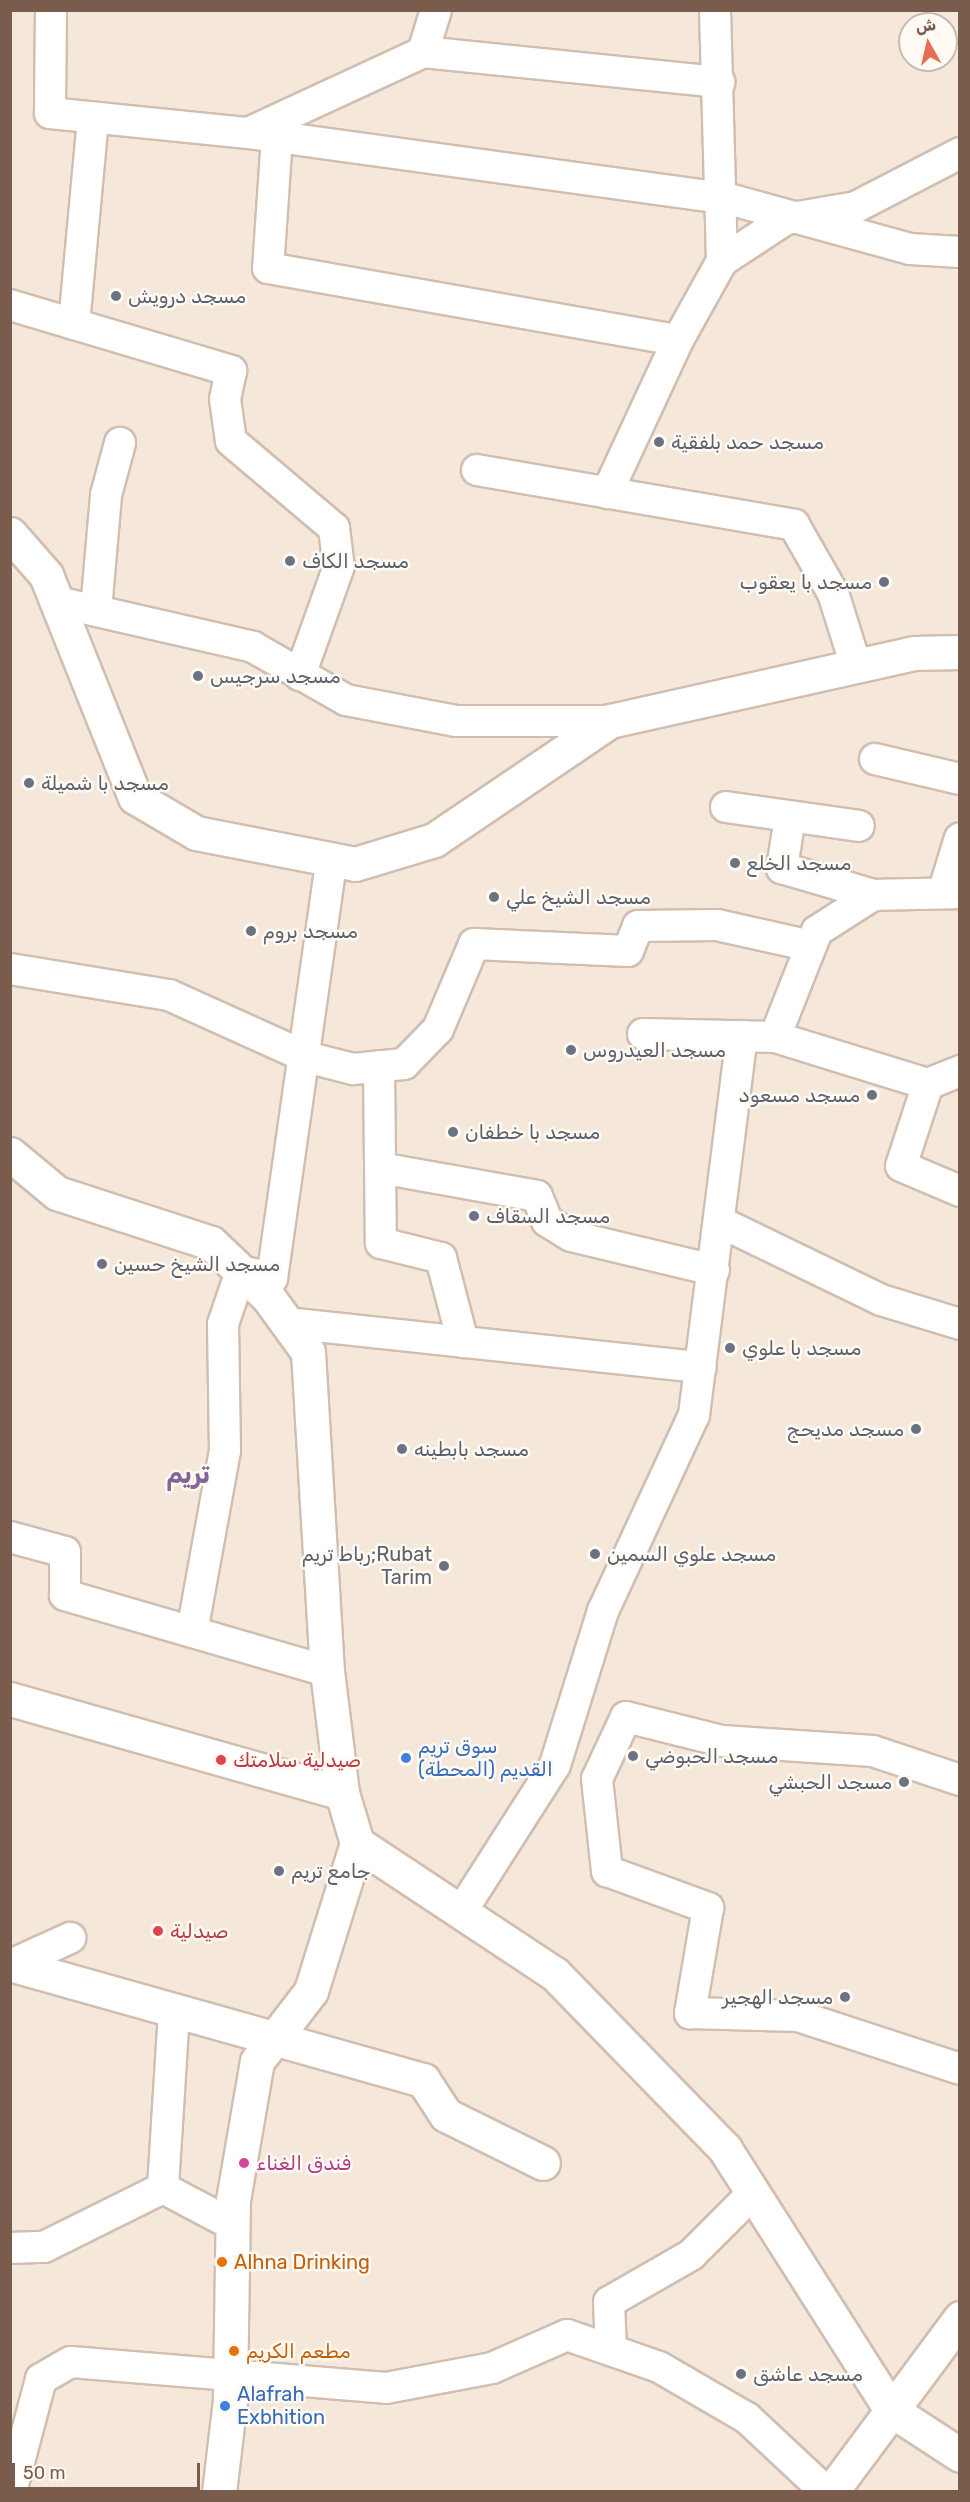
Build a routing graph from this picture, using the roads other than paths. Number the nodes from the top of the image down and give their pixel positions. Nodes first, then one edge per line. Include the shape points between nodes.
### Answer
1 (51, 10) edge
2 (436, 10) edge
3 (715, 10) edge
4 (423, 52) junction
5 (719, 82) junction
6 (93, 119) junction
7 (248, 133) junction
8 (277, 137) junction
9 (960, 153) edge
10 (724, 198) junction
11 (786, 219) junction
12 (960, 252) edge
13 (723, 261) junction
14 (10, 305) edge
15 (74, 324) junction
16 (678, 340) junction
17 (120, 443) dead end
18 (477, 470) dead end
19 (607, 493) junction
20 (10, 534) edge
21 (57, 602) junction
22 (96, 610) junction
23 (960, 652) edge
24 (856, 666) junction
25 (300, 675) junction
26 (610, 721) junction
27 (875, 759) dead end
28 (960, 779) edge
29 (726, 807) dead end
30 (790, 817) junction
31 (858, 826) dead end
32 (960, 838) edge
33 (332, 859) junction
34 (952, 891) edge
35 (873, 895) junction
36 (812, 946) junction
37 (10, 969) edge
38 (643, 1034) dead end
39 (742, 1036) junction
40 (775, 1037) junction
41 (306, 1057) junction
42 (379, 1066) junction
43 (960, 1071) edge
44 (928, 1084) junction
45 (10, 1154) edge
46 (380, 1168) junction
47 (960, 1191) edge
48 (720, 1222) junction
49 (714, 1270) junction
50 (241, 1272) junction
51 (287, 1323) junction
52 (960, 1324) edge
53 (463, 1342) junction
54 (701, 1367) junction
55 (10, 1537) edge
56 (192, 1632) junction
57 (327, 1671) junction
58 (10, 1699) edge
59 (960, 1780) edge
60 (342, 1793) junction
61 (357, 1843) junction
62 (461, 1912) junction
63 (70, 1938) dead end
64 (12, 1964) edge
65 (174, 2012) junction
66 (273, 2041) junction
67 (960, 2069) edge
68 (543, 2163) dead end
69 (163, 2188) junction
70 (753, 2193) junction
71 (232, 2225) junction
72 (10, 2248) edge
73 (960, 2318) edge
74 (611, 2350) junction
75 (231, 2378) junction
76 (891, 2410) junction
77 (960, 2455) edge
78 (11, 2492) edge
79 (219, 2492) edge
80 (826, 2492) edge
81 (831, 2492) edge

1 - 6 street via 50,113
2 - 4 street
3 - 5 street
4 - 5 street
4 - 7 street
5 - 10 street
6 - 7 street
6 - 15 street
7 - 8 street
8 - 10 street
8 - 16 street via 268,268
9 - 11 street via 856,207
10 - 11 street
10 - 13 street
11 - 12 street via 910,249
11 - 13 street
13 - 16 street
14 - 15 street
15 - 25 street via 231,371 225,399 231,441 334,528 339,566
16 - 19 street
17 - 22 street via 106,495
18 - 19 street
19 - 24 street via 794,525 833,593
20 - 21 main road via 46,575
21 - 22 street
21 - 33 main road via 135,797 196,833
22 - 25 street via 253,647
23 - 24 main road via 913,653
24 - 26 main road
25 - 26 street via 346,700 456,721
26 - 33 main road via 434,840 355,864
27 - 28 street
29 - 30 street
30 - 31 street
30 - 35 street via 782,868
32 - 34 street
33 - 41 street
34 - 35 street
35 - 36 street via 817,931
36 - 40 street
36 - 42 street via 717,925 638,926 628,951 474,944 438,1029 404,1064
37 - 41 street via 169,995
38 - 39 street
39 - 40 street
39 - 48 street
40 - 44 street
41 - 42 street via 353,1069
41 - 50 street via 272,1278
42 - 46 street
43 - 44 street
44 - 47 street via 901,1166
45 - 50 main road via 57,1193 210,1243
46 - 49 street via 537,1196 547,1221 571,1236
46 - 53 street via 381,1243 441,1258
48 - 49 street
48 - 52 street via 881,1300
49 - 54 street
50 - 51 main road
50 - 56 street via 223,1324 225,1451
51 - 53 street
51 - 57 main road via 308,1352
53 - 54 street
54 - 62 street via 694,1415 603,1611 555,1765
55 - 56 street via 65,1552 65,1595
56 - 57 street
57 - 60 main road
58 - 60 main road
59 - 67 street via 873,1751 722,1742 626,1717 597,1779 607,1871 708,1908 690,2013 798,2016
60 - 61 main road
61 - 62 main road
61 - 66 main road via 311,1991
62 - 70 main road via 555,1974 725,2149
63 - 64 street
64 - 65 main road
65 - 66 main road
65 - 69 street
66 - 68 main road via 423,2080 446,2115
66 - 71 main road via 257,2061
69 - 71 street
69 - 72 street via 44,2247
70 - 74 street via 692,2255 609,2302
70 - 76 main road
71 - 75 main road
73 - 76 main road
74 - 75 street via 567,2336 492,2368 386,2388
74 - 80 street via 659,2367 747,2418
75 - 78 street via 71,2362 41,2379
75 - 79 main road
76 - 77 main road
76 - 81 main road

